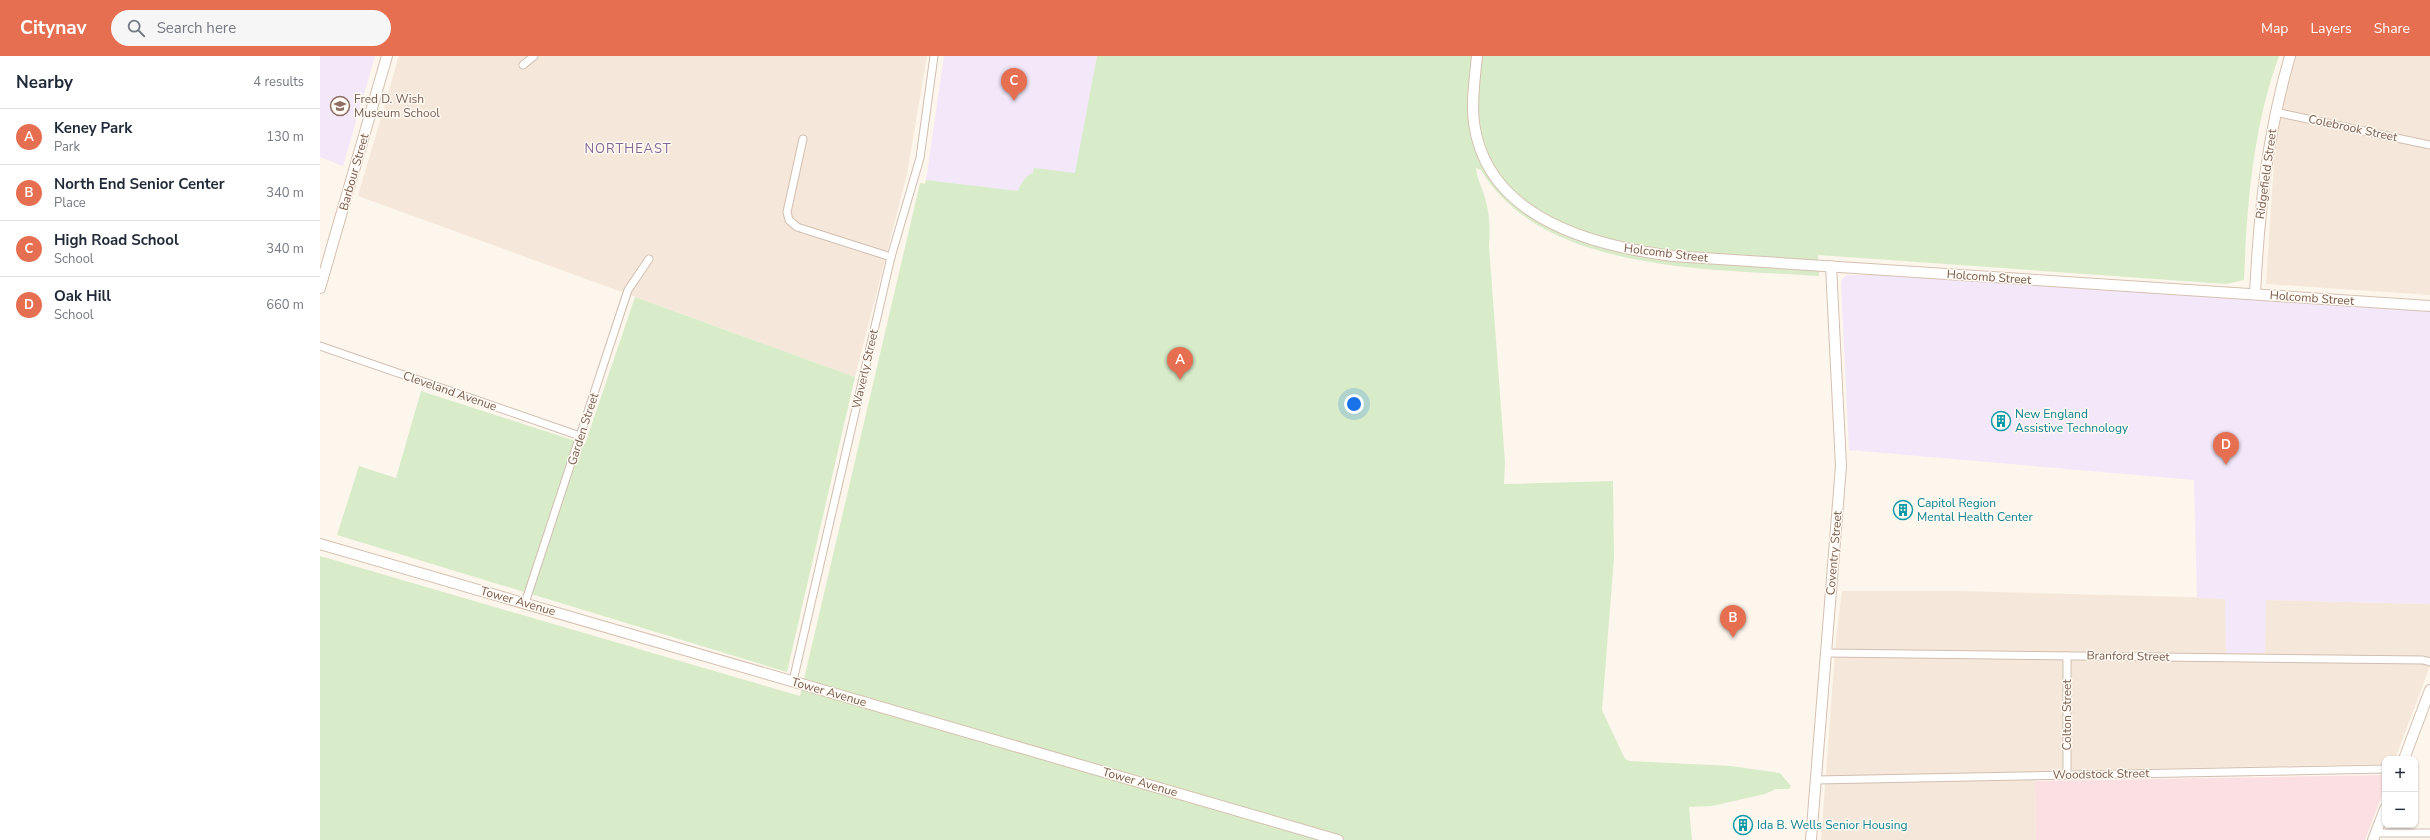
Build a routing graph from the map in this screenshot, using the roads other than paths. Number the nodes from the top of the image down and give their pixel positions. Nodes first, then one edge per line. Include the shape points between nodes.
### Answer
1 (387, 56) edge
2 (534, 56) edge
3 (934, 56) edge
4 (1478, 56) edge
5 (2290, 56) edge
6 (523, 65) dead end
7 (2275, 112) junction
8 (804, 139) dead end
9 (2430, 145) edge
10 (891, 257) junction
11 (650, 259) dead end
12 (1831, 266) junction
13 (320, 288) edge
14 (2255, 294) junction
15 (2430, 306) edge
16 (320, 346) edge
17 (580, 436) junction
18 (320, 544) edge
19 (525, 603) junction
20 (1826, 653) junction
21 (2067, 656) junction
22 (2430, 662) edge
23 (793, 682) junction
24 (2430, 690) edge
25 (2405, 756) edge
26 (2382, 769) edge
27 (2067, 775) junction
28 (1816, 780) junction
29 (2382, 817) edge
30 (2430, 833) edge
31 (2375, 836) edge
32 (1338, 840) edge
33 (1811, 840) edge

1 - 13 street, Barbour Street
2 - 6 street
3 - 10 street, Waverly Street via 920,158
4 - 12 street, Holcomb Street via 1473,102 1474,123 1487,164 1497,180 1519,203 1553,224 1592,239 1658,254
5 - 7 street, Ridgefield Street
7 - 9 street, Colebrook Street
7 - 14 street, Ridgefield Street via 2261,200
8 - 10 street via 787,212 789,220 797,227
10 - 23 street, Waverly Street
11 - 17 street, Garden Street via 628,290
12 - 14 street, Holcomb Street
12 - 20 street, Coventry Street via 1841,460
14 - 15 street, Holcomb Street
16 - 17 street, Cleveland Avenue
17 - 19 street, Garden Street
18 - 19 street, Tower Avenue
19 - 23 street, Tower Avenue
20 - 21 street, Branford Street
20 - 28 street, Coventry Street
21 - 22 street, Branford Street
21 - 27 street, Colton Street
23 - 32 street, Tower Avenue
24 - 25 street
26 - 27 street, Woodstock Street
27 - 28 street, Woodstock Street
28 - 33 street, Coventry Street
29 - 31 street
30 - 31 street

